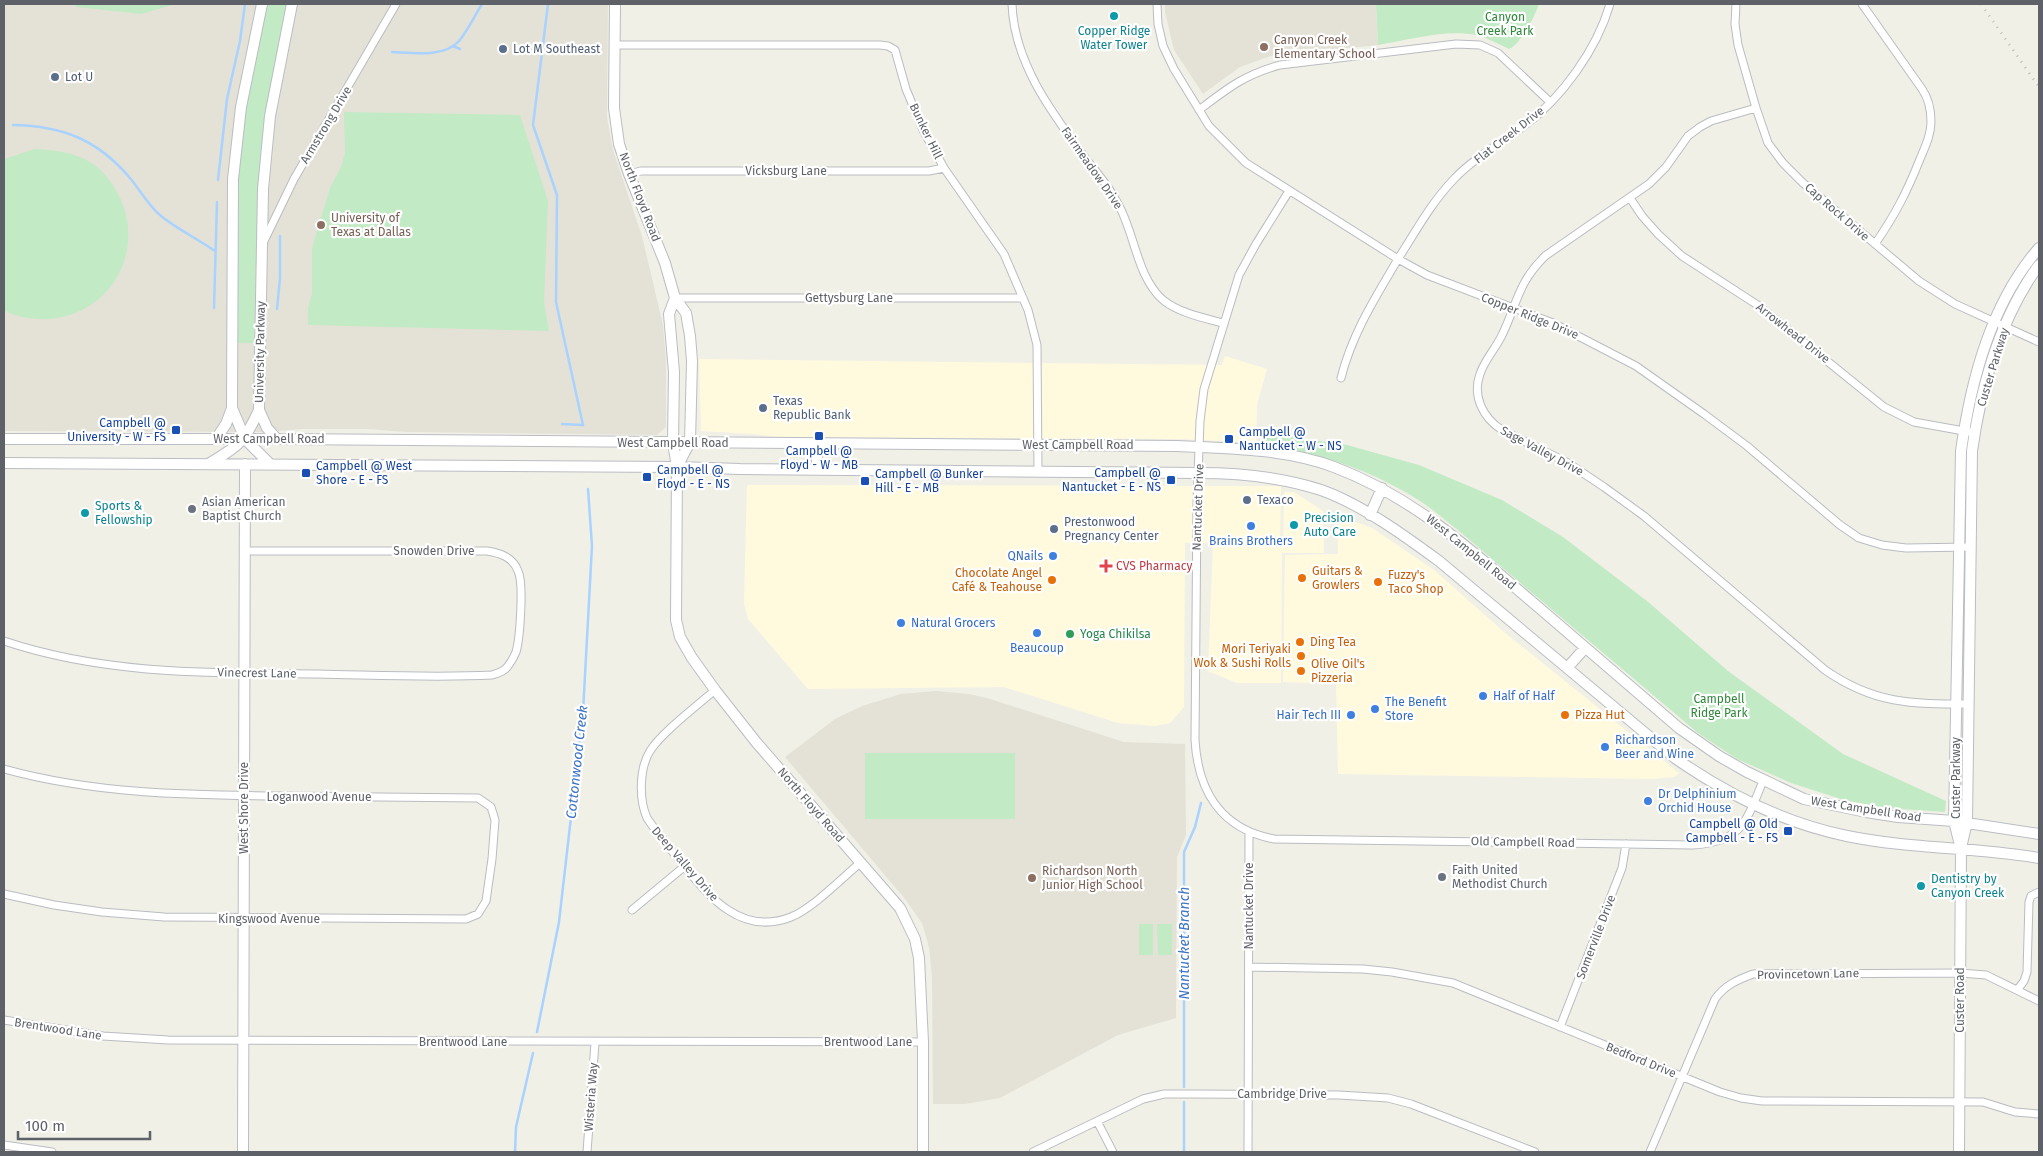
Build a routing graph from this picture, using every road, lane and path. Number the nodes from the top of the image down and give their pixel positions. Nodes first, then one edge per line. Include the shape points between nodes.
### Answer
1 (262, 4) edge
2 (292, 4) edge
3 (396, 4) edge
4 (615, 4) edge
5 (1012, 4) edge
6 (1157, 4) edge
7 (1610, 4) edge
8 (1736, 4) edge
9 (1862, 4) edge
10 (614, 45) junction
11 (1550, 102) junction
12 (1756, 108) junction
13 (1199, 110) junction
14 (944, 168) junction
15 (629, 174) junction
16 (1289, 191) junction
17 (1630, 198) junction
18 (1875, 244) junction
19 (261, 248) junction
20 (2039, 248) edge
21 (1398, 259) junction
22 (2039, 265) edge
23 (675, 298) junction
24 (1023, 298) junction
25 (1513, 307) junction
26 (1995, 322) junction
27 (1223, 323) junction
28 (2006, 327) junction
29 (2039, 342) edge
30 (1341, 378) dead end
31 (232, 408) junction
32 (259, 410) junction
33 (1964, 432) junction
34 (1975, 433) junction
35 (4, 439) edge
36 (216, 439) junction
37 (245, 439) junction
38 (277, 439) junction
39 (673, 442) junction
40 (690, 442) junction
41 (818, 444) junction
42 (1038, 445) junction
43 (1200, 446) junction
44 (232, 450) junction
45 (258, 454) junction
46 (4, 463) edge
47 (269, 463) junction
48 (209, 464) junction
49 (245, 464) junction
50 (677, 467) junction
51 (818, 470) junction
52 (1038, 472) junction
53 (1199, 472) junction
54 (1382, 488) junction
55 (1370, 515) junction
56 (1959, 547) junction
57 (1970, 547) junction
58 (246, 551) junction
59 (4, 641) edge
60 (1585, 648) junction
61 (510, 664) joint
62 (1566, 668) junction
63 (245, 673) junction
64 (715, 690) junction
65 (1956, 704) junction
66 (1968, 704) junction
67 (4, 769) edge
68 (1763, 781) junction
69 (244, 796) junction
70 (1754, 804) junction
71 (1954, 820) junction
72 (1966, 822) junction
73 (1249, 832) junction
74 (2039, 834) edge
75 (1626, 844) junction
76 (1961, 848) junction
77 (2039, 858) edge
78 (492, 859) joint
79 (860, 863) junction
80 (685, 866) junction
81 (2039, 892) edge
82 (4, 894) edge
83 (632, 910) dead end
84 (244, 918) junction
85 (1249, 967) junction
86 (1960, 973) junction
87 (2018, 989) junction
88 (2039, 1001) edge
89 (4, 1020) edge
90 (1560, 1027) junction
91 (243, 1042) junction
92 (923, 1042) junction
93 (595, 1043) junction
94 (1681, 1076) junction
95 (1248, 1094) junction
96 (1960, 1101) junction
97 (2039, 1114) edge
98 (1098, 1121) junction
99 (4, 1145) edge
100 (52, 1152) edge
101 (243, 1152) edge
102 (587, 1152) edge
103 (923, 1152) edge
104 (1032, 1152) edge
105 (1113, 1152) edge
106 (1248, 1152) edge
107 (1535, 1152) edge
108 (1650, 1152) edge
109 (1959, 1152) edge

1 - 31 main road via 241,107 233,179
2 - 19 main road, University Parkway via 270,116
3 - 19 street, Armstrong Drive via 294,180
4 - 10 main road, North Floyd Road
5 - 27 street, Fairmeadow Drive via 1019,40 1036,84 1068,135 1117,201 1151,286 1174,306
6 - 13 street, Copper Ridge Drive via 1164,46
7 - 11 street, Flat Creek Drive via 1596,41
8 - 12 street, Cap Rock Drive via 1738,45
9 - 18 street via 1926,94 1931,116 1929,138 1908,189
10 - 14 street, Bunker Hill via 888,46 897,53 906,89 919,121
10 - 15 main road, North Floyd Road via 616,126
11 - 13 street via 1498,53 1480,45 1456,44 1280,65 1259,71 1232,85
11 - 21 street, Flat Creek Drive via 1454,179 1427,210
12 - 17 street, Sage Valley Drive via 1700,127 1688,136 1660,172
12 - 18 street, Cap Rock Drive via 1768,143 1783,163
13 - 16 street, Copper Ridge Drive via 1209,126 1246,163
14 - 15 street, Vicksburg Lane via 929,171 641,171
14 - 24 street, Bunker Hill via 998,245
15 - 23 main road, North Floyd Road via 663,256
16 - 21 street, Copper Ridge Drive
16 - 27 street, Nantucket Drive via 1239,276
17 - 25 street, Sage Valley Drive via 1545,256 1525,280
17 - 33 street, Arrowhead Drive via 1658,234 1682,256 1760,306 1884,407 1914,422
18 - 26 street, Cap Rock Drive via 1918,281 1955,304
19 - 32 main road, University Parkway
20 - 26 main road, Custer Parkway via 2024,268
21 - 25 street, Copper Ridge Drive via 1441,282
21 - 30 street, Flat Creek Drive via 1363,318
22 - 28 main road, Custer Parkway via 2020,293
23 - 24 street, Gettysburg Lane
23 - 39 main road, North Floyd Road via 669,314 674,372
23 - 40 main road, North Floyd Road via 686,313 690,336
24 - 42 street, Bunker Hill via 1037,345
25 - 56 street, Copper Ridge Drive via 1553,323 1656,378 1859,538 1906,548
25 - 65 street, Sage Valley Drive via 1480,372 1478,398 1492,424 1568,463 1604,486 1845,684 1889,700
26 - 28 street, Cap Rock Drive
26 - 33 main road, Custer Parkway via 1975,375
27 - 43 street, Nantucket Drive via 1204,388
28 - 29 street, Cap Rock Drive
28 - 34 main road, Custer Parkway via 1989,373
31 - 36 main road
31 - 37 main road
32 - 37 main road, University Parkway
32 - 38 main road via 267,428
33 - 34 street, Arrowhead Drive
33 - 56 main road, Custer Parkway
34 - 57 main road, Custer Parkway
35 - 36 main road, West Campbell Road
36 - 37 main road, West Campbell Road
36 - 44 main road
37 - 38 main road, West Campbell Road
37 - 44 main road
37 - 45 main road
38 - 39 main road, West Campbell Road
38 - 45 main road
39 - 40 main road, West Campbell Road
39 - 50 main road, North Floyd Road
40 - 41 main road, West Campbell Road
40 - 50 main road, North Floyd Road
41 - 42 main road, West Campbell Road
41 - 51 main road
42 - 43 main road, West Campbell Road
42 - 52 street, Bunker Hill
43 - 53 street, Nantucket Drive
43 - 54 main road, West Campbell Road via 1260,451 1314,461
44 - 48 main road
44 - 49 main road
45 - 47 main road
45 - 49 main road
46 - 48 main road, West Campbell Road
47 - 49 main road, West Campbell Road
47 - 50 main road, West Campbell Road
48 - 49 main road, West Campbell Road
49 - 58 main road, West Shore Drive
50 - 51 main road, West Campbell Road
50 - 64 main road, North Floyd Road via 677,629 692,658
51 - 52 main road, West Campbell Road
52 - 53 main road, West Campbell Road
53 - 55 main road, West Campbell Road via 1287,480 1326,492
53 - 73 street, Nantucket Drive via 1195,753 1208,794 1225,816
54 - 55 main road
54 - 60 main road, West Campbell Road via 1440,525
55 - 62 main road, West Campbell Road via 1439,561
56 - 57 street, Copper Ridge Drive
56 - 65 main road, Custer Parkway
57 - 66 main road, Custer Parkway
58 - 61 street, Snowden Drive via 500,553 511,560 521,581 518,640
58 - 63 main road, West Shore Drive
59 - 63 street, Vinecrest Lane via 64,657 143,669
60 - 62 main road
60 - 68 main road, West Campbell Road via 1679,728
61 - 63 street, Vinecrest Lane via 501,672 480,676
62 - 70 main road, West Campbell Road via 1675,758 1711,783
63 - 69 main road, West Shore Drive
64 - 79 main road, North Floyd Road
64 - 80 street, Deep Valley Drive via 650,750 643,773 643,809 647,818
65 - 66 street, Sage Valley Drive
65 - 71 main road, Custer Parkway
66 - 72 main road, Custer Parkway
67 - 69 street, Loganwood Avenue via 125,791
68 - 70 street, Old Campbell Road
68 - 71 main road, West Campbell Road via 1812,801 1898,817
69 - 78 street, Loganwood Avenue via 478,798 491,807 495,820
69 - 84 main road, West Shore Drive
70 - 75 street, Old Campbell Road via 1737,832 1717,842
70 - 76 main road, West Campbell Road via 1798,824 1848,836
71 - 72 main road, West Campbell Road
71 - 76 main road, Custer Parkway
72 - 74 main road, West Campbell Road
72 - 76 main road, Custer Parkway
73 - 75 street, Old Campbell Road via 1274,839 1301,840
73 - 85 street, Nantucket Drive
75 - 90 street, Somerville Drive via 1622,868
76 - 77 main road, West Campbell Road
76 - 86 main road, Custer Road
78 - 84 street, Kingswood Avenue via 486,901 478,914 466,919
79 - 80 street, Deep Valley Drive via 806,908 791,917 764,922 725,909 702,888
79 - 92 main road, North Floyd Road via 900,908 915,939 921,981
80 - 83 street
81 - 87 street via 2031,896 2029,902 2027,972
82 - 84 street, Kingswood Avenue via 102,912
84 - 91 main road, West Shore Drive
85 - 90 street, Bedford Drive via 1363,969 1425,977 1453,983
85 - 95 street, Nantucket Drive
86 - 87 street, Provincetown Lane via 1986,975
86 - 94 street, Provincetown Lane via 1753,974 1737,979 1723,988 1715,999
86 - 96 main road, Custer Road
87 - 88 street, Provincetown Lane
89 - 91 street, Brentwood Lane via 70,1032 134,1038
90 - 94 street, Bedford Drive
91 - 93 street, Brentwood Lane
91 - 101 main road, West Shore Drive
92 - 93 street, Brentwood Lane
92 - 103 main road, North Floyd Road
93 - 102 street, Wisteria Way
94 - 96 street, Bedford Drive via 1720,1092 1762,1101
94 - 108 street, Provincetown Lane
95 - 98 street, Cambridge Drive via 1154,1096
95 - 106 street, Nantucket Drive
95 - 107 street, Cambridge Drive via 1339,1094 1388,1098
96 - 97 street, Bedford Drive via 1983,1102 2015,1112
96 - 109 main road, Custer Road
98 - 104 street, Cambridge Drive
98 - 105 street
99 - 100 street

